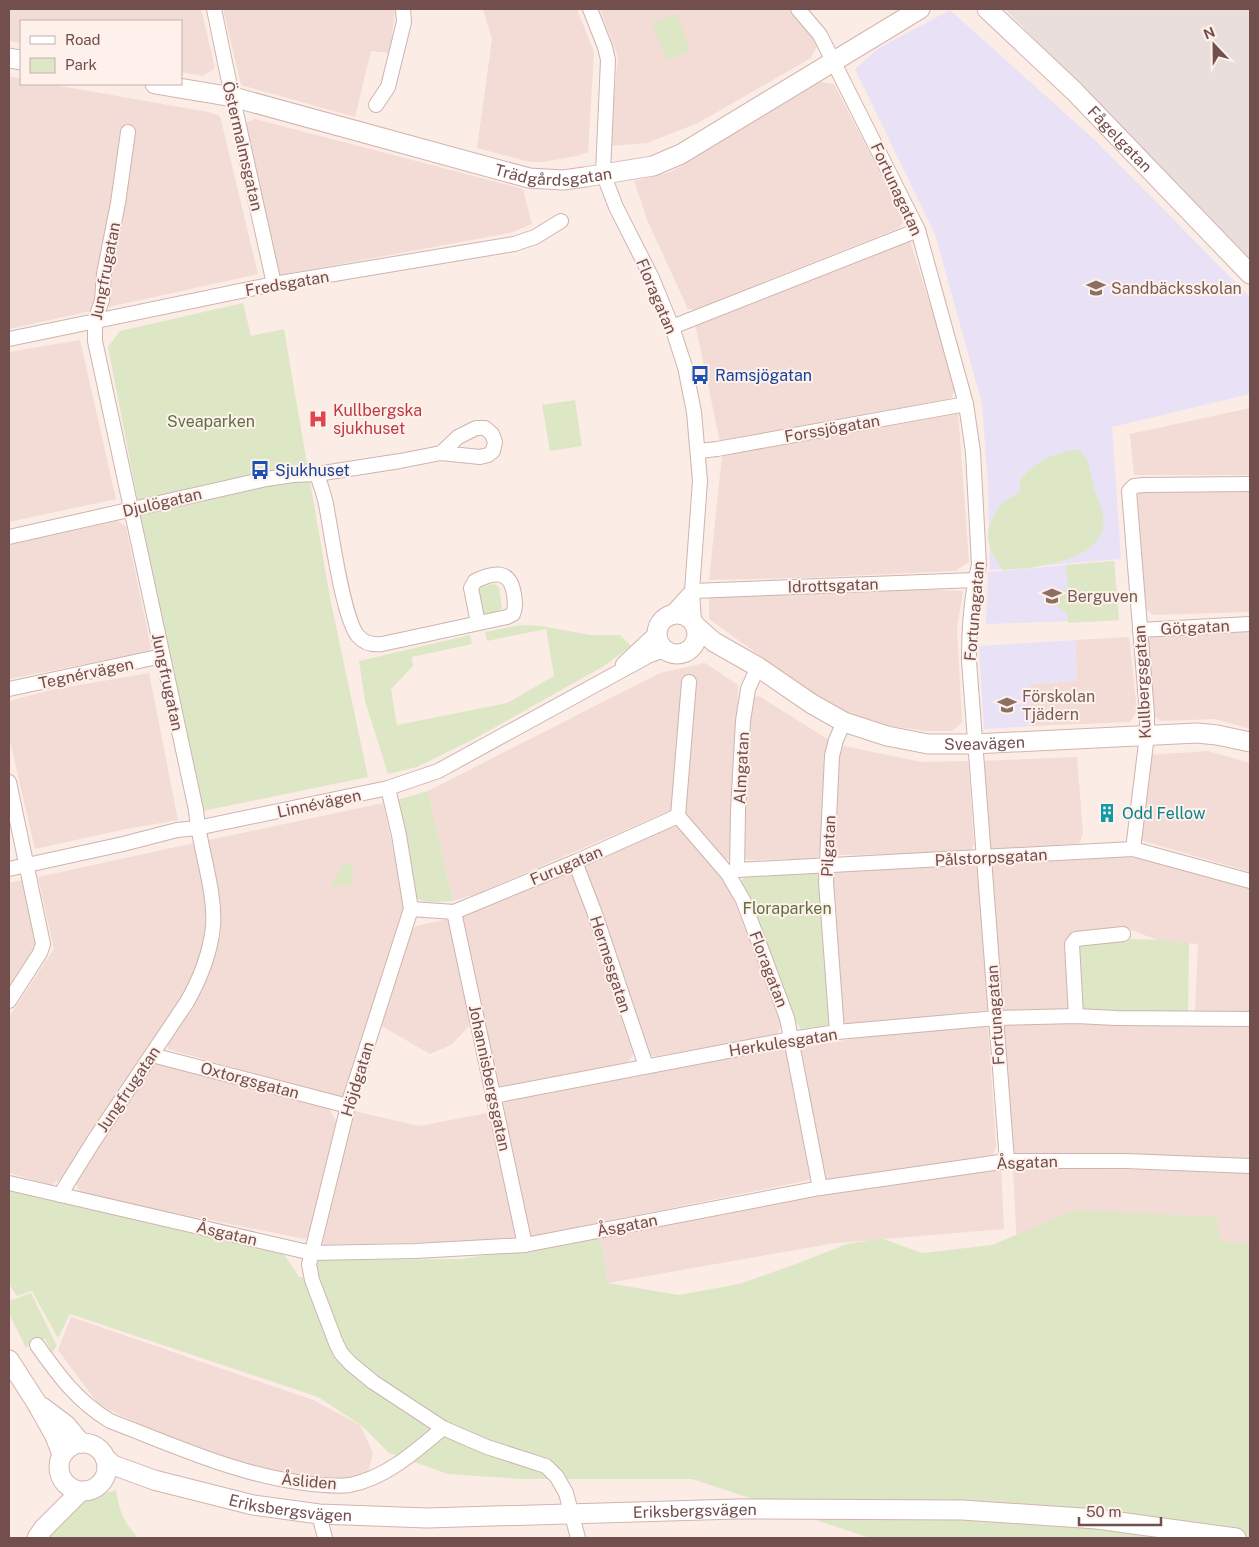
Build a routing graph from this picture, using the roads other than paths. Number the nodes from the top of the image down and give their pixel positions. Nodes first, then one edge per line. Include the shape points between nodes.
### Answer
1 (214, 9) edge
2 (403, 9) edge
3 (590, 9) edge
4 (798, 9) edge
5 (920, 9) edge
6 (987, 9) edge
7 (834, 60) junction
8 (161, 85) edge
9 (233, 98) junction
10 (376, 105) dead end
11 (128, 132) dead end
12 (603, 173) junction
13 (561, 221) dead end
14 (918, 230) junction
15 (1250, 274) edge
16 (274, 284) junction
17 (95, 321) junction
18 (672, 328) junction
19 (9, 339) edge
20 (966, 404) junction
21 (699, 451) junction
22 (441, 453) dead end
23 (317, 474) junction
24 (1250, 484) edge
25 (131, 509) junction
26 (9, 537) edge
27 (975, 580) junction
28 (692, 591) junction
29 (670, 615) junction
30 (478, 623) dead end
31 (1250, 624) edge
32 (695, 625) junction
33 (1140, 630) junction
34 (656, 633) junction
35 (664, 650) junction
36 (690, 650) junction
37 (162, 656) junction
38 (739, 656) junction
39 (758, 667) junction
40 (608, 678) junction
41 (689, 682) dead end
42 (9, 689) edge
43 (844, 722) junction
44 (1147, 735) junction
45 (1250, 742) edge
46 (974, 744) junction
47 (9, 782) edge
48 (388, 788) junction
49 (678, 816) junction
50 (197, 828) junction
51 (1133, 849) junction
52 (983, 858) junction
53 (575, 862) junction
54 (826, 865) junction
55 (27, 866) junction
56 (9, 869) edge
57 (733, 872) junction
58 (1250, 881) edge
59 (411, 908) junction
60 (454, 912) junction
61 (1123, 934) dead end
62 (9, 1001) edge
63 (1076, 1016) junction
64 (996, 1018) junction
65 (1250, 1019) edge
66 (837, 1032) junction
67 (791, 1039) junction
68 (152, 1055) junction
69 (646, 1066) junction
70 (493, 1096) junction
71 (348, 1106) junction
72 (1007, 1161) junction
73 (1250, 1166) edge
74 (9, 1182) edge
75 (820, 1188) junction
76 (60, 1195) junction
77 (525, 1245) junction
78 (312, 1253) junction
79 (37, 1345) dead end
80 (9, 1360) edge
81 (36, 1402) junction
82 (443, 1428) junction
83 (81, 1443) junction
84 (62, 1454) junction
85 (105, 1458) junction
86 (62, 1480) junction
87 (154, 1480) junction
88 (102, 1482) junction
89 (80, 1492) junction
90 (319, 1514) junction
91 (570, 1514) junction
92 (40, 1534) edge
93 (325, 1538) edge
94 (578, 1538) edge
95 (1236, 1538) edge

1 - 9 street, Östermalmsgatan
2 - 10 street via 404,22 388,87
3 - 12 street, Floragatan via 608,60
4 - 7 street, Fortunagatan via 820,35
5 - 7 street, Trädgårdsgatan
6 - 15 street, Fågelgatan via 1074,91
7 - 12 street, Trädgårdsgatan via 734,124 680,154 653,166
7 - 14 street, Fortunagatan
8 - 9 street, Trädgårdsgatan
9 - 12 street, Trädgårdsgatan via 529,178 563,180
9 - 16 street, Östermalmsgatan
11 - 17 street, Jungfrugatan via 102,300
12 - 18 street, Floragatan
13 - 16 street, Fredsgatan via 535,237 514,244
14 - 18 street
14 - 20 street, Fortunagatan
16 - 17 street, Fredsgatan
17 - 19 street, Fredsgatan
17 - 25 street, Jungfrugatan via 95,341
18 - 21 street, Floragatan via 685,367
20 - 21 street, Forssjögatan
20 - 27 street, Fortunagatan via 973,452 979,565
21 - 28 street, Floragatan via 700,502
22 - 23 street, Djulögatan
23 - 25 street, Djulögatan via 266,478
23 - 30 street via 348,615 357,635 373,645
24 - 33 street, Kullbergsgatan via 1144,485 1134,486 1129,491
25 - 26 street, Djulögatan
25 - 37 street, Jungfrugatan
27 - 28 street, Idrottsgatan
27 - 46 street, Fortunagatan via 969,632
28 - 29 street
28 - 32 street, Floragatan
29 - 32 street via 684,615
29 - 34 street via 659,624
31 - 33 street, Götgatan
32 - 36 street via 696,641
32 - 38 street, Sveavägen via 714,642
33 - 44 street, Kullbergsgatan
34 - 35 street
34 - 40 street, Linnévägen
35 - 36 street via 676,654
35 - 40 street, Linnévägen
36 - 38 street, Sveavägen
37 - 42 street, Tegnérvägen
37 - 50 street, Jungfrugatan via 196,810
38 - 39 street, Sveavägen
39 - 43 street, Sveavägen
39 - 57 street, Almgatan via 748,690 743,721
40 - 48 street, Linnévägen via 438,770
41 - 49 street
43 - 46 street, Sveavägen via 887,736 928,744
43 - 54 street, Pilgatan via 832,756
44 - 45 street, Sveavägen via 1197,733
44 - 46 street, Sveavägen
44 - 51 street, Kullbergsgatan
46 - 52 street, Fortunagatan
47 - 55 street
48 - 50 street, Linnévägen
48 - 59 street, Höjdgatan
49 - 53 street, Furugatan
49 - 57 street, Floragatan
50 - 55 street, Linnévägen
50 - 68 street, Jungfrugatan via 210,890 213,927 199,980
51 - 52 street, Pålstorpsgatan
51 - 58 street, Pålstorpsgatan
52 - 54 street, Pålstorpsgatan
52 - 64 street, Fortunagatan
53 - 60 street, Furugatan
53 - 69 street, Hermesgatan
54 - 57 street, Pålstorpsgatan
54 - 66 street, Pilgatan
55 - 56 street, Linnévägen
55 - 62 street via 43,944
57 - 67 street, Floragatan via 787,1018
59 - 60 street
59 - 71 street, Höjdgatan
60 - 70 street, Johannisbergsgatan
61 - 63 street via 1076,939 1072,944
63 - 64 street, Herkulesgatan
63 - 65 street, Herkulesgatan
64 - 66 street, Herkulesgatan
64 - 72 street, Fortunagatan
66 - 67 street, Herkulesgatan
67 - 69 street, Herkulesgatan
67 - 75 street, Floragatan
68 - 71 street, Oxtorgsgatan
68 - 76 street, Jungfrugatan
69 - 70 street, Herkulesgatan
70 - 77 street, Johannisbergsgatan
71 - 78 street, Höjdgatan
72 - 73 street, Åsgatan
72 - 75 street, Åsgatan
74 - 76 street, Åsgatan
75 - 77 street, Åsgatan
76 - 78 street, Åsgatan
77 - 78 street, Åsgatan
78 - 82 street, Höjdgatan via 309,1264 311,1278 341,1353 373,1382
79 - 82 street, Åsliden via 75,1395 110,1421 254,1474 318,1484 350,1484 396,1465
80 - 81 street
81 - 83 street via 66,1425
81 - 84 street
82 - 91 street via 546,1466 566,1492
83 - 84 street
83 - 85 street via 98,1448
84 - 86 street via 59,1465
85 - 87 street, Eriksbergsvägen via 113,1465
85 - 88 street via 107,1470
86 - 89 street
86 - 92 street
87 - 88 street, Eriksbergsvägen
87 - 90 street, Eriksbergsvägen via 253,1505
88 - 89 street via 91,1490
89 - 92 street
90 - 91 street, Eriksbergsvägen via 428,1518
90 - 93 street
91 - 94 street
91 - 95 street, Eriksbergsvägen via 737,1509 962,1510 1097,1519

